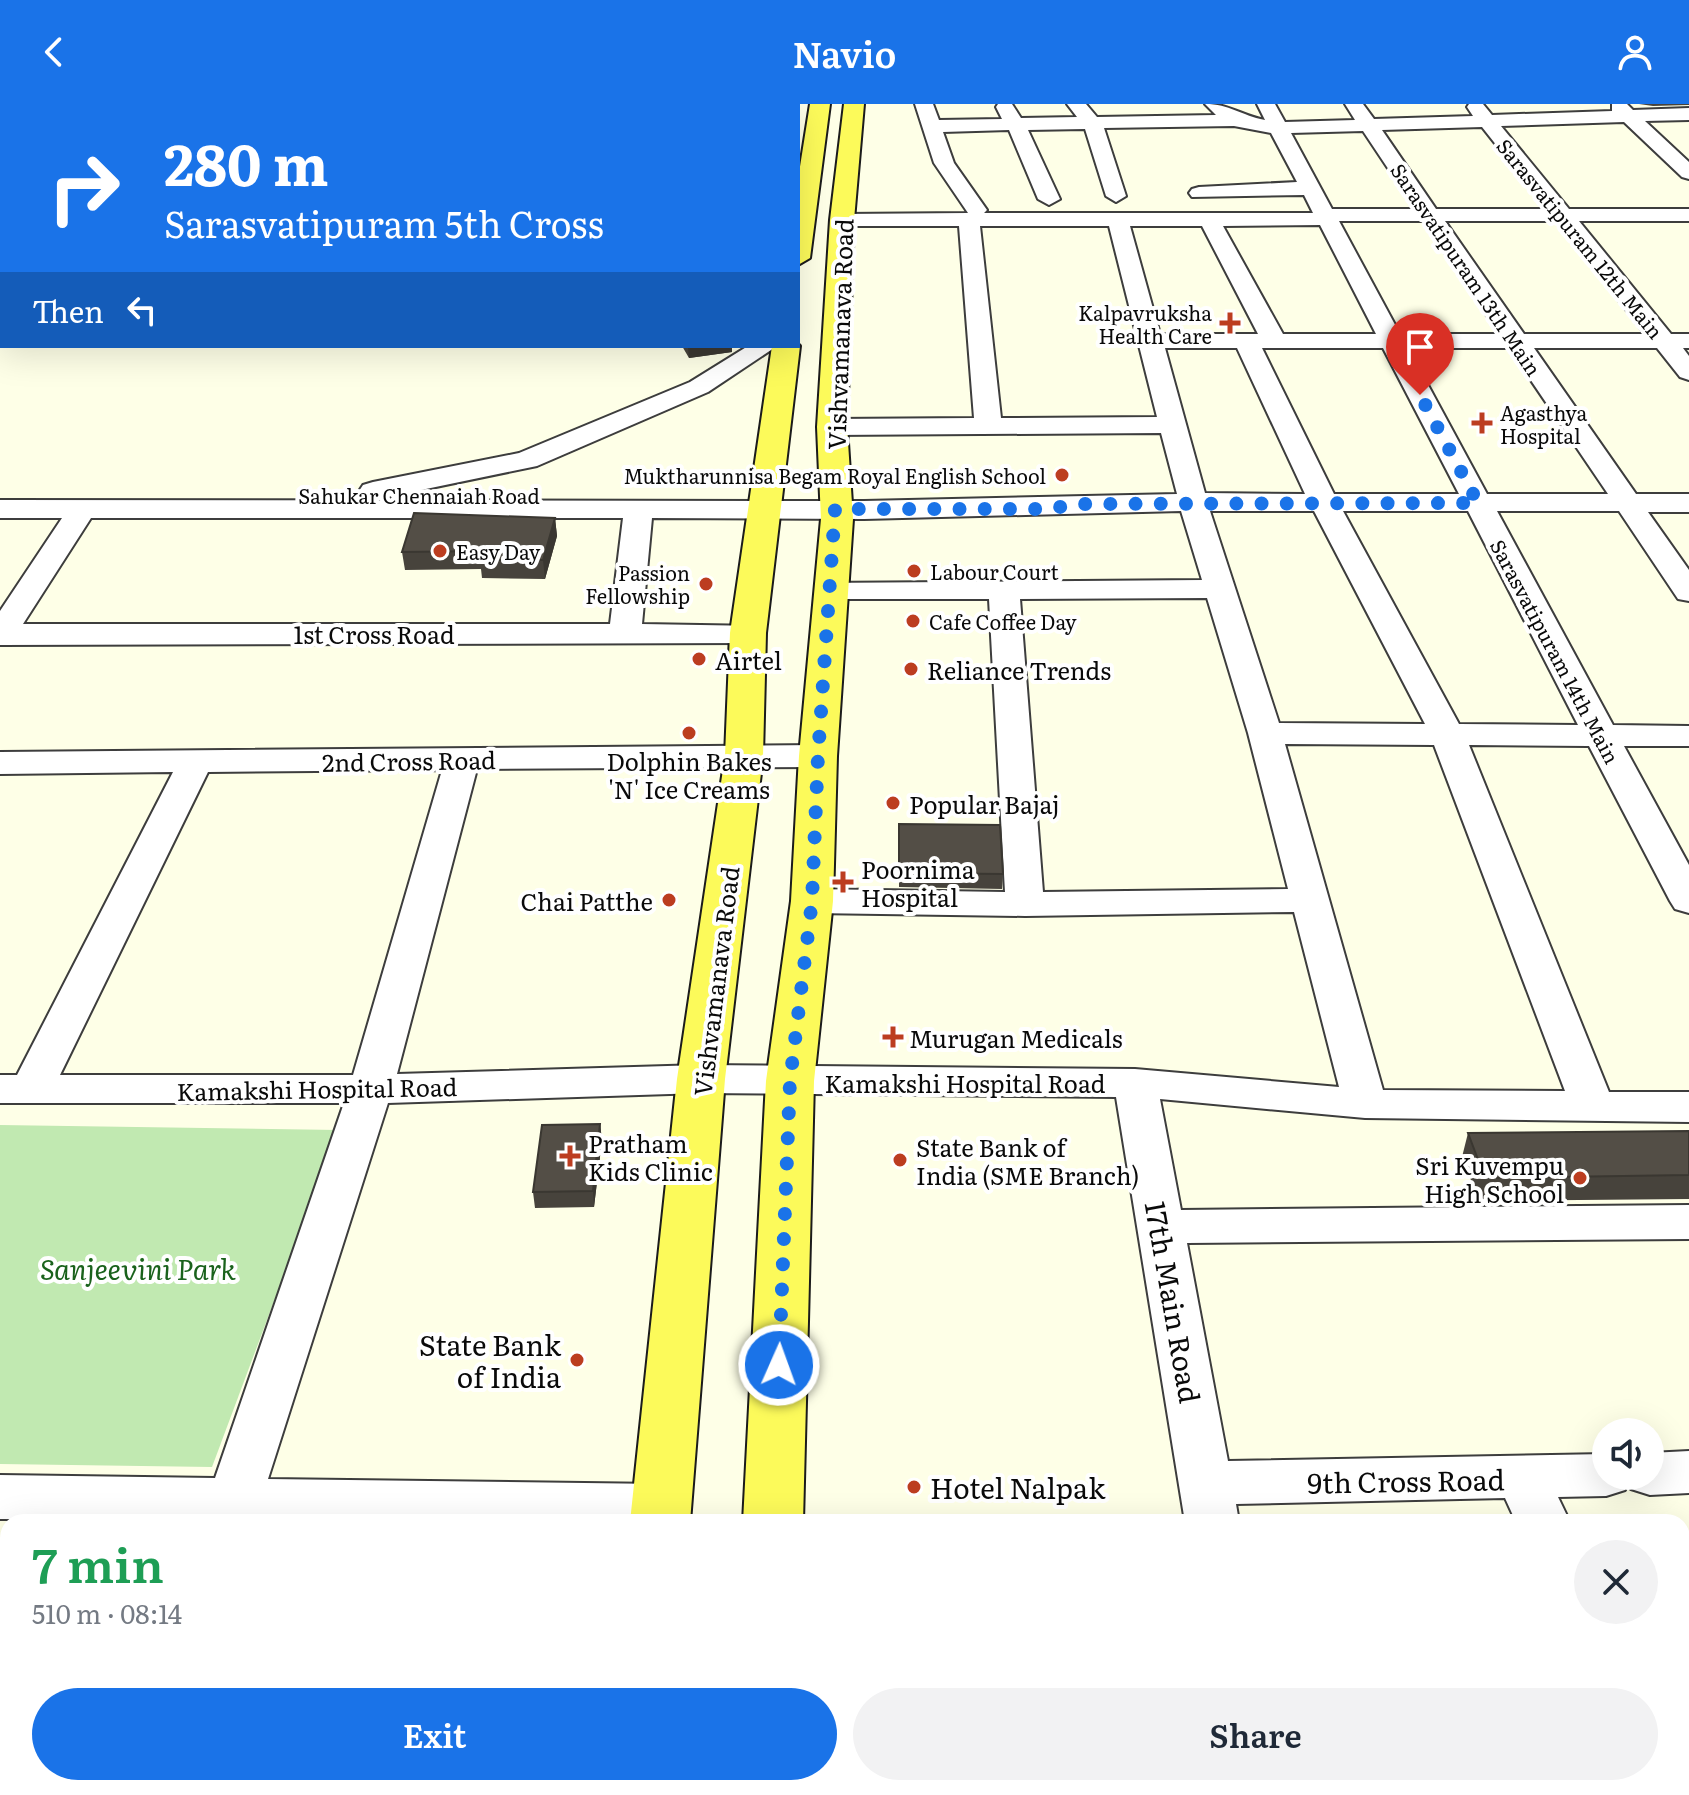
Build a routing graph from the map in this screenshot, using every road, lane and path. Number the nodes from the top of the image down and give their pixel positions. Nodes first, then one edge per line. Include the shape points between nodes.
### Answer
1 (820, 104) edge
2 (854, 104) edge
3 (924, 104) edge
4 (1003, 104) edge
5 (1076, 104) edge
6 (1164, 104) edge
7 (1214, 104) edge
8 (1266, 104) edge
9 (1354, 104) edge
10 (1623, 110) edge
11 (1480, 112) edge
12 (1689, 114) edge
13 (1234, 120) junction
14 (1182, 122) junction
15 (1093, 124) junction
16 (1368, 125) junction
17 (930, 126) junction
18 (1016, 126) junction
19 (1278, 128) junction
20 (1689, 173) edge
21 (1310, 188) junction
22 (1178, 194) dead end
23 (1049, 199) junction
24 (1122, 204) junction
25 (972, 211) junction
26 (1430, 215) junction
27 (1562, 215) junction
28 (1689, 215) edge
29 (1326, 217) junction
30 (1209, 219) junction
31 (842, 220) junction
32 (800, 244) edge
33 (1149, 341) junction
34 (1392, 341) junction
35 (1517, 341) junction
36 (1676, 341) edge
37 (1261, 342) junction
38 (762, 348) edge
39 (786, 348) edge
40 (1689, 372) edge
41 (988, 425) junction
42 (1172, 425) junction
43 (832, 427) junction
44 (0, 495) edge
45 (354, 495) junction
46 (764, 501) junction
47 (836, 501) junction
48 (1193, 502) junction
49 (1324, 503) junction
50 (1478, 503) junction
51 (1628, 503) junction
52 (1689, 503) edge
53 (639, 508) junction
54 (0, 509) edge
55 (82, 509) junction
56 (1220, 589) junction
57 (830, 590) junction
58 (1004, 591) junction
59 (1689, 592) edge
60 (625, 632) junction
61 (748, 633) junction
62 (0, 634) edge
63 (1265, 733) junction
64 (1447, 733) junction
65 (1601, 735) junction
66 (1689, 736) edge
67 (744, 756) junction
68 (818, 756) junction
69 (462, 760) junction
70 (0, 763) edge
71 (195, 763) junction
72 (1310, 900) junction
73 (812, 901) junction
74 (1689, 901) edge
75 (1025, 904) junction
76 (701, 1079) junction
77 (790, 1081) junction
78 (1135, 1083) junction
79 (371, 1089) junction
80 (16, 1090) edge
81 (1365, 1104) junction
82 (1593, 1106) junction
83 (1689, 1107) edge
84 (1689, 1222) edge
85 (1161, 1227) junction
86 (1689, 1472) edge
87 (1664, 1473) edge
88 (1592, 1480) edge
89 (0, 1497) edge
90 (1532, 1500) edge
91 (1209, 1502) edge
92 (233, 1503) junction
93 (660, 1514) edge
94 (773, 1514) edge

1 - 32 main road, Vishvamanava Road
2 - 31 main road, Vishvamanava Road
3 - 17 street
4 - 18 street
5 - 15 street
6 - 14 street
7 - 13 street
8 - 19 street, Sarasvatipuram 14th Main
9 - 16 street, Sarasvatipuram 13th Main
10 - 11 street
10 - 12 street
10 - 20 street
11 - 16 street
11 - 27 street, Sarasvatipuram 12th Main
13 - 14 street
13 - 19 street
14 - 15 street
15 - 18 street
15 - 24 street
16 - 19 street
16 - 26 street, Sarasvatipuram 13th Main
17 - 18 street
17 - 25 street
18 - 23 street
19 - 21 street, Sarasvatipuram 14th Main
21 - 22 street
21 - 29 street, Sarasvatipuram 14th Main
23 - 24 street via 1082,197
23 - 25 street
24 - 25 street
24 - 30 street
24 - 33 street
25 - 31 street
25 - 41 street
26 - 27 street
26 - 29 street
26 - 35 street, Sarasvatipuram 13th Main
27 - 28 street
27 - 36 street, Sarasvatipuram 12th Main
29 - 30 street
29 - 34 street, Sarasvatipuram 14th Main
30 - 37 street
31 - 43 main road, Vishvamanava Road
33 - 37 street
33 - 42 street
34 - 35 street
34 - 37 street
34 - 50 street, Sarasvatipuram 14th Main
35 - 36 street
35 - 51 street, Sarasvatipuram 13th Main
36 - 40 street, Sarasvatipuram 12th Main
37 - 49 street
38 - 45 street via 699,387 527,460
39 - 46 main road, Vishvamanava Road
41 - 42 street
41 - 43 street
42 - 48 street
43 - 47 main road, Vishvamanava Road
44 - 45 street, Sahukar Chennaiah Road
45 - 46 street, Sahukar Chennaiah Road
46 - 47 street, Sahukar Chennaiah Road
46 - 53 street, Sahukar Chennaiah Road
46 - 61 main road, Vishvamanava Road
47 - 48 street, Sahukar Chennaiah Road via 1046,509
47 - 57 main road, Vishvamanava Road
48 - 49 street, Sahukar Chennaiah Road
48 - 56 street
49 - 50 street, Sahukar Chennaiah Road
49 - 64 street
50 - 51 street, Sahukar Chennaiah Road
50 - 65 street, Sarasvatipuram 14th Main
51 - 52 street, Sahukar Chennaiah Road
51 - 59 street, Sarasvatipuram 13th Main
53 - 55 street, Sahukar Chennaiah Road
53 - 60 street
54 - 55 street, Sahukar Chennaiah Road
55 - 62 street
56 - 58 street
56 - 63 street
57 - 58 street
57 - 68 main road, Vishvamanava Road
58 - 75 street
60 - 61 street, 1st Cross Road
60 - 62 street, 1st Cross Road
61 - 67 main road, Vishvamanava Road
63 - 64 street
63 - 72 street
64 - 65 street
64 - 82 street
65 - 66 street
65 - 74 street, Sarasvatipuram 14th Main
67 - 68 street, 2nd Cross Road
67 - 69 street, 2nd Cross Road
67 - 76 main road, Vishvamanava Road
68 - 73 main road, Vishvamanava Road
69 - 71 street, 2nd Cross Road
69 - 79 street
70 - 71 street, 2nd Cross Road
71 - 80 street
72 - 75 street
72 - 81 street
73 - 75 street
73 - 77 main road, Vishvamanava Road
76 - 77 street, Kamakshi Hospital Road
76 - 79 street, Kamakshi Hospital Road
76 - 93 main road, Vishvamanava Road
77 - 78 street, Kamakshi Hospital Road
77 - 94 main road, Vishvamanava Road
78 - 81 street, Kamakshi Hospital Road
78 - 85 street, 17th Main Road
79 - 80 street, Kamakshi Hospital Road
79 - 92 street
81 - 82 street, Kamakshi Hospital Road
82 - 83 street, Kamakshi Hospital Road
84 - 85 street
85 - 91 street, 17th Main Road
86 - 87 street
88 - 90 street, 9th Cross Road
89 - 92 street
90 - 91 street, 9th Cross Road
92 - 93 street

